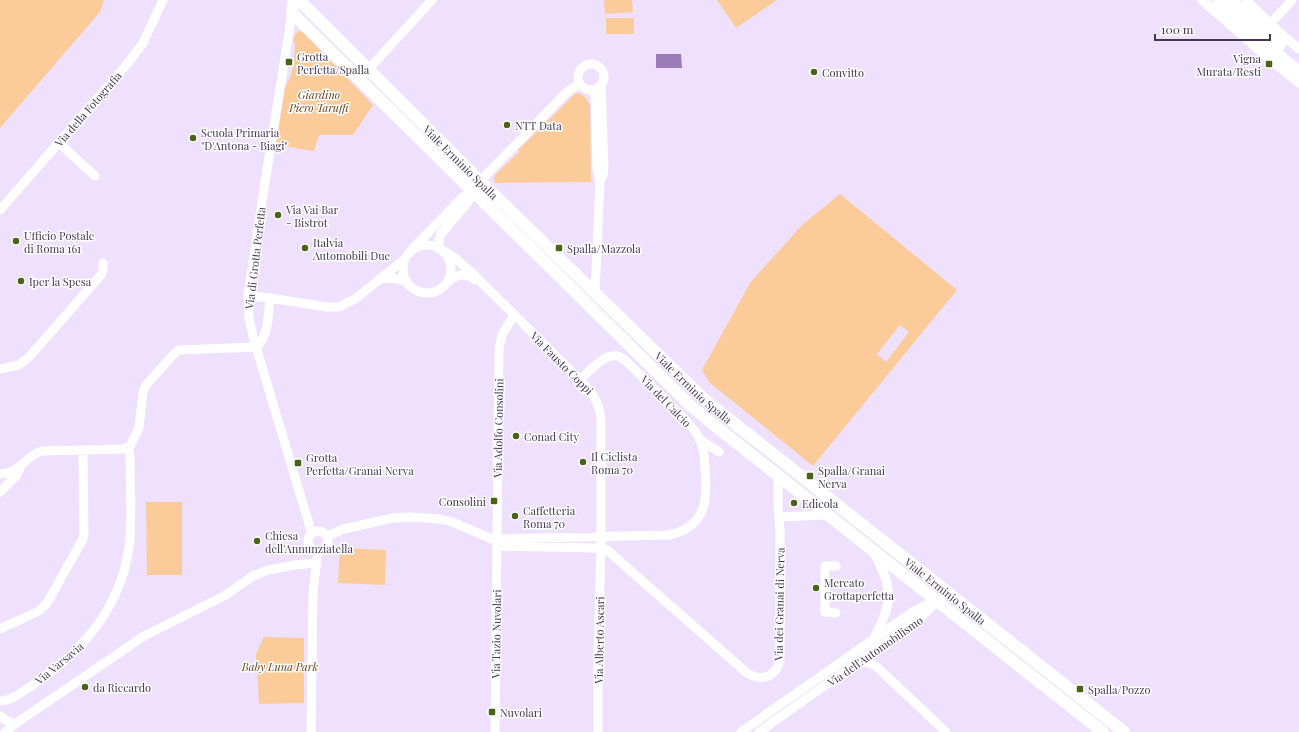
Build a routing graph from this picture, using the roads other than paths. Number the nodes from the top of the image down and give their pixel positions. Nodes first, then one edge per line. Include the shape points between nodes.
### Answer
1 (163, 0) edge
2 (294, 0) edge
3 (299, 0) edge
4 (432, 0) edge
5 (1202, 0) edge
6 (1218, 0) edge
7 (1231, 0) edge
8 (1246, 0) edge
9 (1292, 0) edge
10 (292, 13) junction
11 (1270, 24) junction
12 (1289, 41) junction
13 (1299, 45) edge
14 (1299, 49) edge
15 (1299, 61) edge
16 (369, 70) junction
17 (1299, 72) edge
18 (359, 80) junction
19 (1299, 83) edge
20 (580, 84) junction
21 (598, 87) junction
22 (58, 143) junction
23 (95, 176) dead end
24 (481, 182) junction
25 (473, 192) junction
26 (0, 210) edge
27 (413, 249) junction
28 (442, 249) junction
29 (405, 259) junction
30 (103, 264) dead end
31 (379, 279) junction
32 (406, 281) junction
33 (448, 282) junction
34 (488, 289) junction
35 (248, 296) junction
36 (598, 297) junction
37 (270, 298) junction
38 (593, 310) junction
39 (514, 314) junction
40 (257, 347) junction
41 (0, 369) edge
42 (580, 380) junction
43 (701, 440) junction
44 (127, 448) junction
45 (83, 451) junction
46 (719, 452) dead end
47 (22, 466) junction
48 (0, 474) edge
49 (778, 476) junction
50 (0, 492) edge
51 (827, 515) junction
52 (779, 517) junction
53 (312, 534) junction
54 (327, 536) junction
55 (600, 536) junction
56 (497, 542) junction
57 (318, 550) junction
58 (605, 550) junction
59 (873, 552) junction
60 (316, 562) junction
61 (836, 566) dead end
62 (947, 592) junction
63 (937, 601) junction
64 (970, 611) junction
65 (836, 613) dead end
66 (962, 621) junction
67 (0, 629) edge
68 (872, 640) junction
69 (861, 661) junction
70 (0, 701) edge
71 (780, 704) junction
72 (786, 713) junction
73 (0, 716) edge
74 (15, 724) junction
75 (495, 727) edge
76 (1112, 727) edge
77 (745, 731) edge
78 (5, 732) edge
79 (311, 732) edge
80 (492, 732) edge
81 (598, 732) edge
82 (759, 732) edge
83 (946, 732) edge
84 (1103, 732) edge
85 (1124, 732) edge

1 - 22 street, Via della Fotografia via 138,50
2 - 10 main road, Via di Grotta Perfetta
3 - 16 main road, Viale Erminio Spalla
4 - 16 street
5 - 19 street
6 - 17 main road
7 - 15 main road
8 - 11 street
9 - 11 street
10 - 18 main road, Viale Erminio Spalla
10 - 35 street, Via di Grotta Perfetta
11 - 12 street
12 - 13 street
12 - 14 street
16 - 18 street
16 - 24 main road, Viale Erminio Spalla
18 - 25 main road, Viale Erminio Spalla
20 - 21 street via 587,89
20 - 21 street via 580,69 591,64 602,70 604,78
20 - 24 street via 566,93
21 - 36 street
22 - 23 street
22 - 26 street, Via della Fotografia
24 - 25 street
24 - 36 main road, Viale Erminio Spalla
25 - 27 street via 464,196
25 - 28 street via 468,202 441,234 439,239
25 - 38 main road, Viale Erminio Spalla
27 - 28 street via 425,244
27 - 29 street
28 - 33 street via 452,266
28 - 34 street, Via Fausto Coppi
29 - 31 street
29 - 32 street via 403,270
30 - 41 street via 101,275 30,356 19,365
31 - 32 street via 393,278
31 - 37 street via 355,299 339,307
32 - 33 street via 414,290 428,293 439,290
33 - 34 street, Via Fausto Coppi via 456,276 465,275
34 - 39 street, Via Fausto Coppi
35 - 37 street
35 - 40 street, Via di Grotta Perfetta via 249,318
36 - 38 street
36 - 62 main road, Viale Erminio Spalla via 710,404
37 - 40 street via 265,334
38 - 49 main road, Viale Erminio Spalla via 690,405
39 - 42 street, Via Fausto Coppi
39 - 56 street, Via Adolfo Consolini via 502,335 499,349
40 - 44 street via 180,350 174,354 146,386 140,426
40 - 53 street, Via di Grotta Perfetta
42 - 43 street, Via del Calcio via 606,358 622,358 688,422
42 - 55 street, Via Fausto Coppi via 595,396 601,414
43 - 46 street
43 - 55 street, Via del Calcio via 706,470 706,493 700,515 692,524 676,533 665,535
44 - 45 street
44 - 70 street, Via Varsavia via 130,456 129,544 117,590 108,609 87,639 63,662 19,694
45 - 47 street via 39,452
45 - 67 street via 83,539 47,603 39,611
47 - 48 street via 9,473
47 - 50 street
49 - 51 main road, Viale Erminio Spalla
49 - 52 street, Via dei Granai di Nerva
51 - 52 street
51 - 59 main road, Viale Erminio Spalla
52 - 58 street, Via dei Granai di Nerva via 780,660 773,673 762,678 751,676
53 - 54 street via 317,531
53 - 57 street, Via di Grotta Perfetta via 309,543
54 - 56 street via 344,529 409,517 448,521
54 - 57 street via 327,544
55 - 56 street
55 - 58 street, Via Fausto Coppi
56 - 58 street
56 - 75 street, Via Tazio Nuvolari
57 - 60 street
58 - 81 street, Via Alberto Ascari via 598,648
59 - 63 main road, Viale Erminio Spalla
59 - 68 street, Via dell'Automobilismo via 885,576 889,599 884,618
60 - 74 street via 260,573 224,596 144,636
60 - 79 street via 312,622
61 - 65 street via 825,564 825,616
62 - 63 street
62 - 64 main road, Viale Erminio Spalla
63 - 66 main road, Viale Erminio Spalla
63 - 68 street, Via dell'Automobilismo via 914,611
63 - 69 street, Via dell'Automobilismo via 919,619
64 - 66 street
64 - 76 main road, Viale Erminio Spalla
66 - 84 main road, Viale Erminio Spalla
68 - 71 street, Via dell'Automobilismo
69 - 72 street, Via dell'Automobilismo
69 - 83 street via 877,667
71 - 72 street
71 - 77 street, Via dell'Automobilismo
72 - 82 street, Via dell'Automobilismo
73 - 74 street
74 - 78 street
75 - 80 street, Via Tazio Nuvolari
76 - 85 main road, Viale Erminio Spalla

